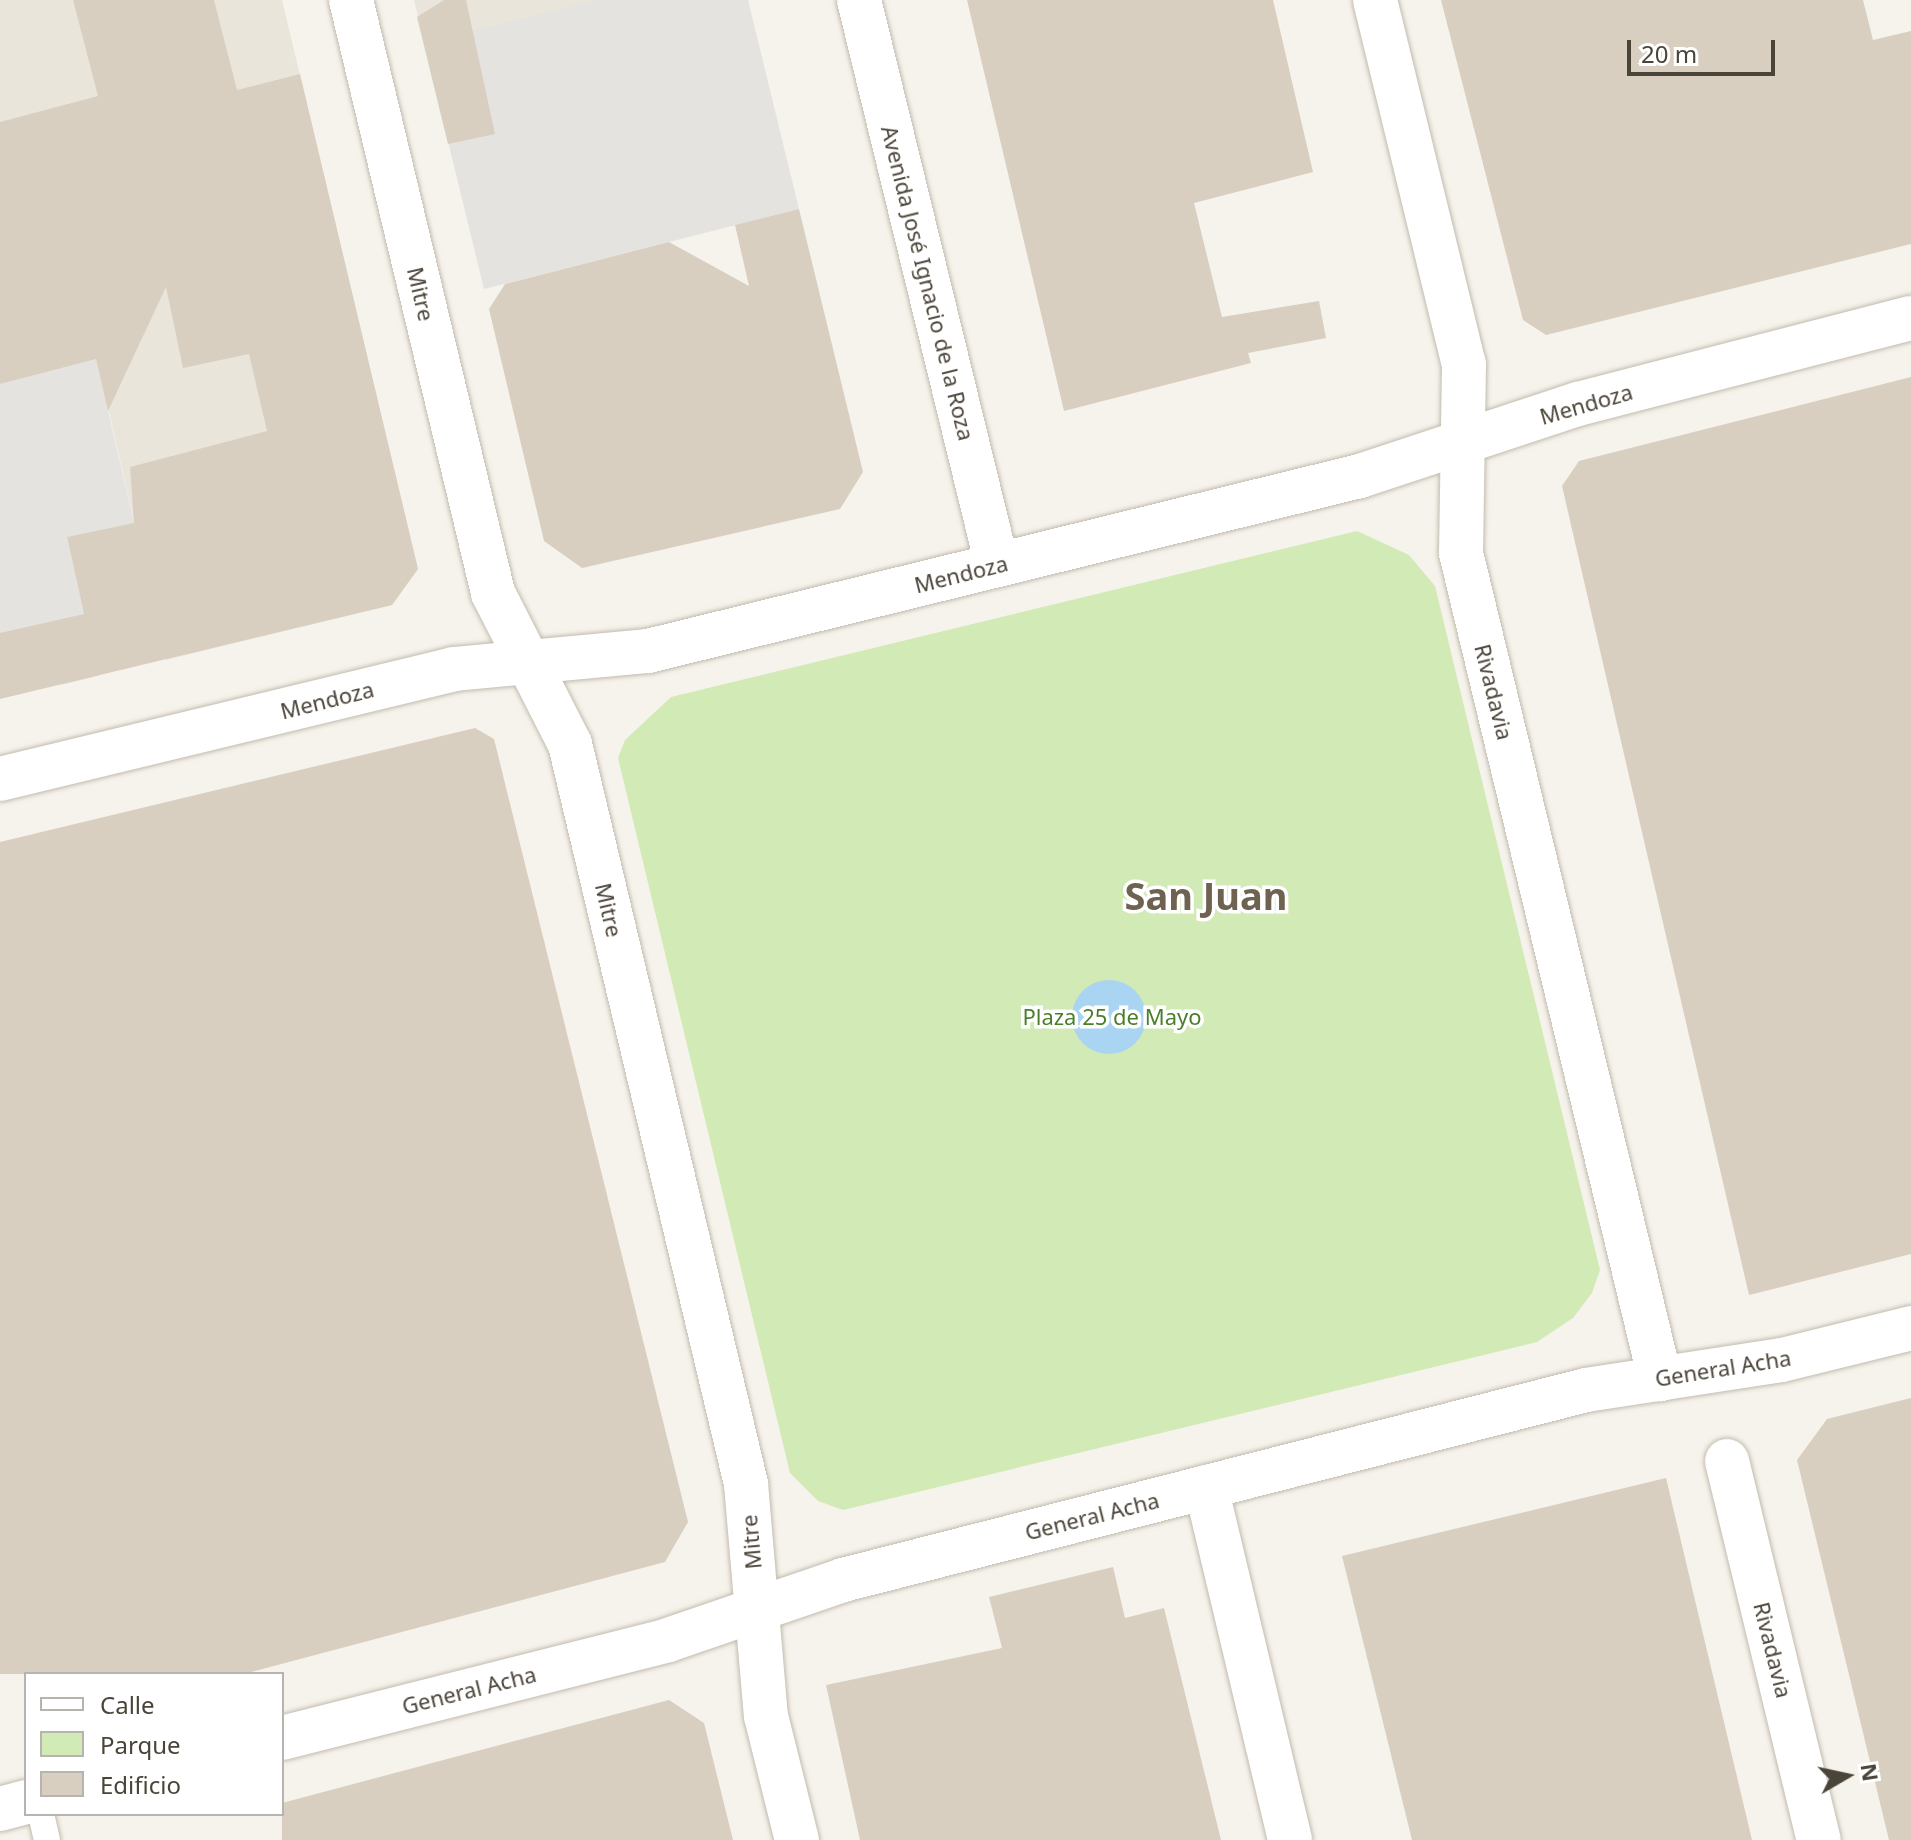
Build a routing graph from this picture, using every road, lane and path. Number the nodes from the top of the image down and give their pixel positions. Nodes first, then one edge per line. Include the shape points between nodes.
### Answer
1 (351, 0) edge
2 (859, 0) edge
3 (1375, 0) edge
4 (1911, 318) edge
5 (1462, 442) junction
6 (997, 565) junction
7 (528, 662) junction
8 (0, 779) edge
9 (1911, 1328) edge
10 (1660, 1379) junction
11 (1727, 1461) dead end
12 (1206, 1487) junction
13 (757, 1609) junction
14 (284, 1737) edge
15 (24, 1803) edge
16 (0, 1809) edge
17 (41, 1816) edge
18 (47, 1840) edge
19 (797, 1840) edge
20 (1290, 1840) edge
21 (1819, 1840) edge

1 - 7 street, Mitre via 493,593
2 - 6 street, Avenida José Ignacio de la Roza
3 - 5 street, Rivadavia via 1464,364
4 - 5 street, Mendoza via 1578,404
5 - 6 street, Mendoza via 1360,476
5 - 10 street, Rivadavia via 1461,553
6 - 7 street, Mendoza via 648,651
7 - 8 street, Mendoza via 453,669
7 - 13 street, Mitre via 570,744 746,1484
9 - 10 street, General Acha via 1782,1360
10 - 12 street, General Acha via 1586,1390
11 - 21 street, Rivadavia
12 - 13 street, General Acha via 843,1580
12 - 20 street
13 - 14 street, General Acha via 668,1640
13 - 19 street, Mitre via 766,1716
15 - 16 street
17 - 18 lane

